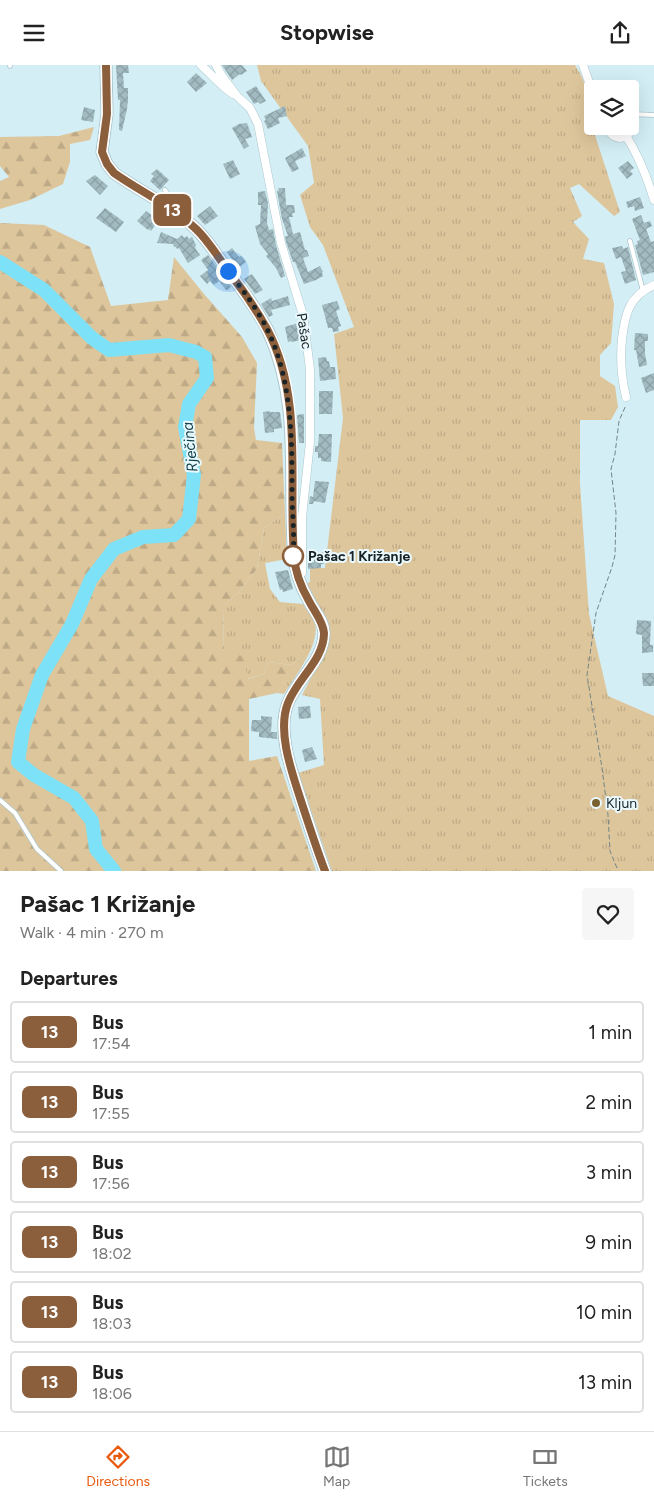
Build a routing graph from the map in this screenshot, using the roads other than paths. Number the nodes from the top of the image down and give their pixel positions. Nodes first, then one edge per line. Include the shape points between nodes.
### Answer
1 (106, 65) edge
2 (201, 65) edge
3 (216, 65) edge
4 (583, 65) edge
5 (588, 80) edge
6 (237, 96) junction
7 (639, 115) edge
8 (654, 115) edge
9 (612, 135) edge
10 (626, 136) joint
11 (651, 179) edge
12 (165, 190) dead end
13 (654, 199) edge
14 (181, 216) junction
15 (630, 241) dead end
16 (654, 285) edge
17 (643, 291) junction
18 (626, 397) road end
19 (298, 577) junction
20 (0, 800) edge
21 (61, 871) edge
22 (325, 871) edge

1 - 14 main road via 107,114 102,152 107,164 130,185
2 - 6 street, Pašac via 225,89
3 - 6 street, Pašac
4 - 5 street
6 - 19 street, Pašac via 250,108 258,124 281,243 303,315 310,369 310,442 302,517 302,573
7 - 8 lane
9 - 10 street
10 - 11 street
11 - 13 street
12 - 14 lane
14 - 19 main road via 198,230 249,299 268,330 282,367 292,435 293,547
15 - 17 lane
16 - 17 street
17 - 18 street via 629,306 624,325 620,367
19 - 22 main road via 324,635 320,652 287,703 285,747
20 - 21 lane via 15,813 37,849

